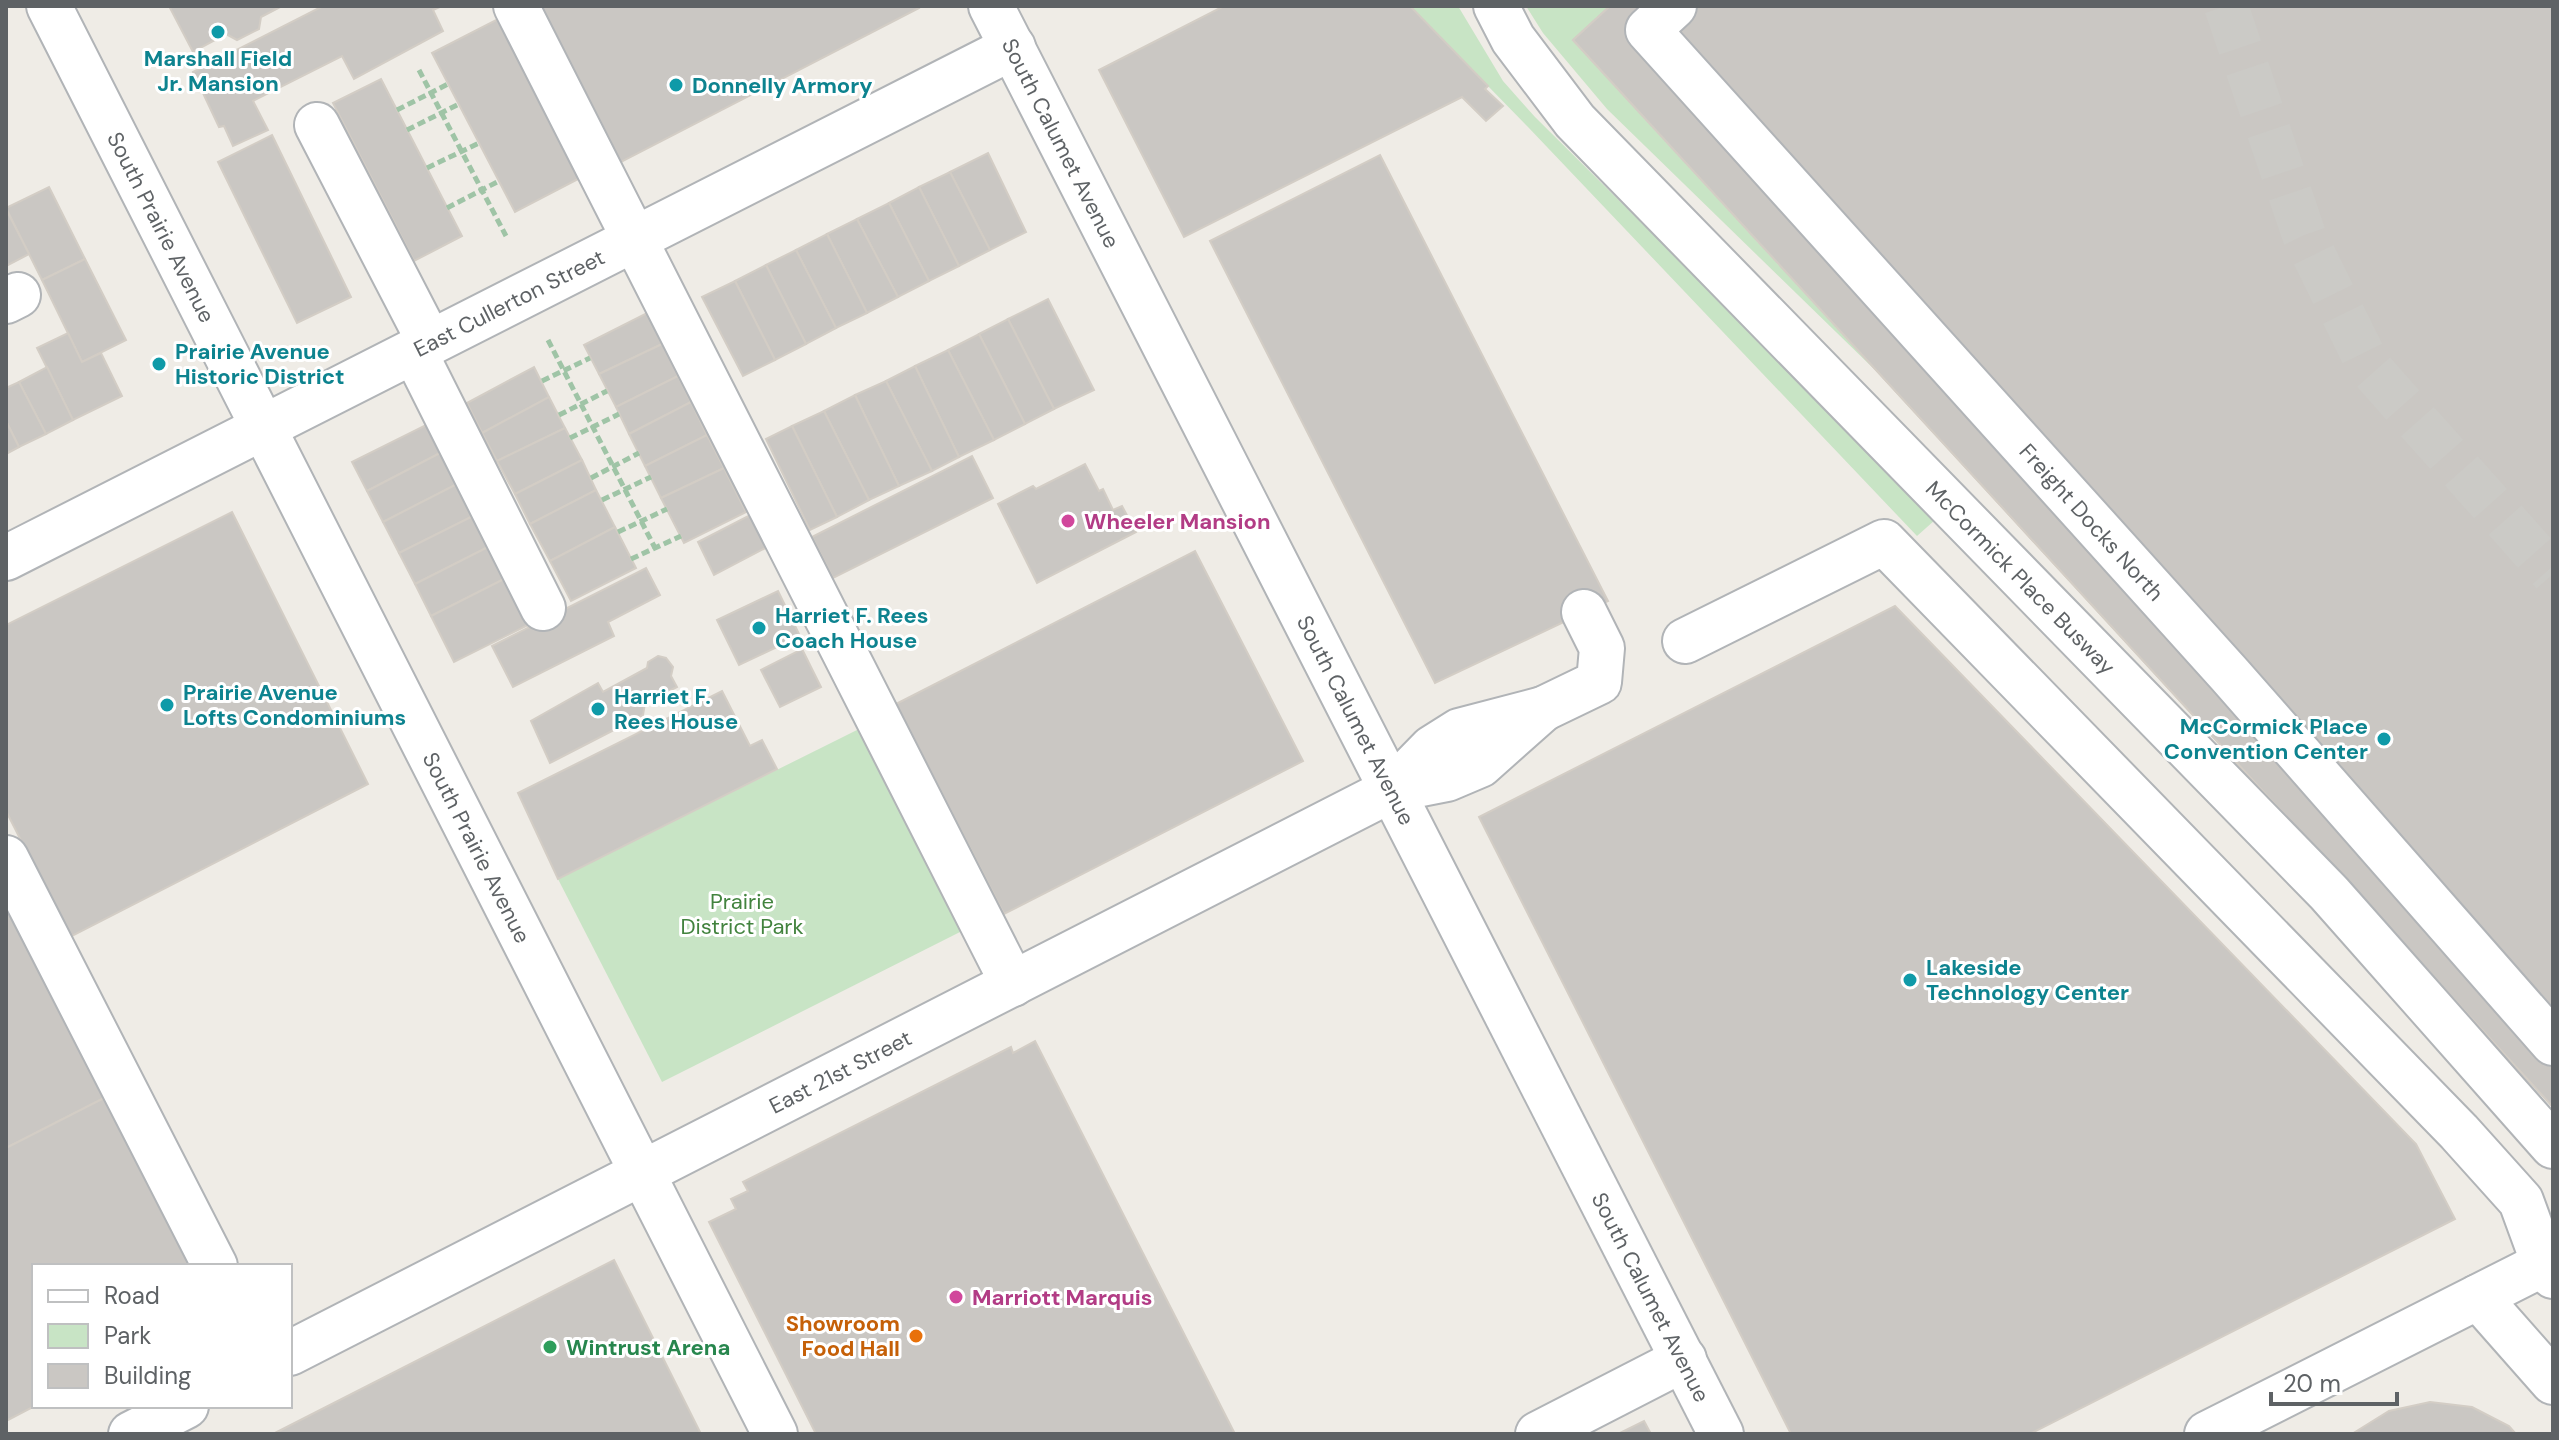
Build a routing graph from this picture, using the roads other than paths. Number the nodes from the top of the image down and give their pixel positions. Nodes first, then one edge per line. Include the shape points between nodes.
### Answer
1 (49, 6) edge
2 (516, 6) edge
3 (991, 6) edge
4 (1496, 6) edge
5 (1674, 6) edge
6 (1013, 47) junction
7 (317, 125) dead end
8 (635, 239) junction
9 (422, 347) junction
10 (263, 427) junction
11 (6, 558) edge
12 (543, 608) dead end
13 (1584, 612) dead end
14 (1685, 641) dead end
15 (1391, 790) junction
16 (6, 858) edge
17 (1013, 984) junction
18 (2553, 1043) edge
19 (2553, 1146) edge
20 (642, 1173) junction
21 (214, 1264) edge
22 (2550, 1266) edge
23 (2478, 1297) junction
24 (292, 1352) edge
25 (1684, 1359) junction
26 (2553, 1382) edge
27 (182, 1408) edge
28 (131, 1434) edge
29 (775, 1434) edge
30 (1538, 1434) edge
31 (1721, 1434) edge
32 (2207, 1434) edge

1 - 10 street, South Prairie Avenue
2 - 8 street
3 - 6 street, South Calumet Avenue
4 - 19 street, McCormick Place Busway via 1513,39 1575,121 2329,893
5 - 18 street, Freight Docks North via 1648,30 2229,674
6 - 8 street, East Cullerton Street
6 - 15 street, South Calumet Avenue
7 - 9 street
8 - 9 street, East Cullerton Street
8 - 17 street
9 - 10 street, East Cullerton Street
9 - 12 street
10 - 11 street, East Cullerton Street
10 - 20 street, South Prairie Avenue
13 - 15 street, East 21st Street via 1602,648 1599,682 1543,709 1459,731 1432,748
14 - 22 street via 1884,542 2459,1132 2521,1201
15 - 17 street, East 21st Street
15 - 25 street, South Calumet Avenue
16 - 21 street
17 - 20 street, East 21st Street
20 - 24 street, East 21st Street
20 - 29 street, South Prairie Avenue
22 - 23 street
23 - 26 street
23 - 32 street
25 - 30 street
25 - 31 street, South Calumet Avenue
27 - 28 street

